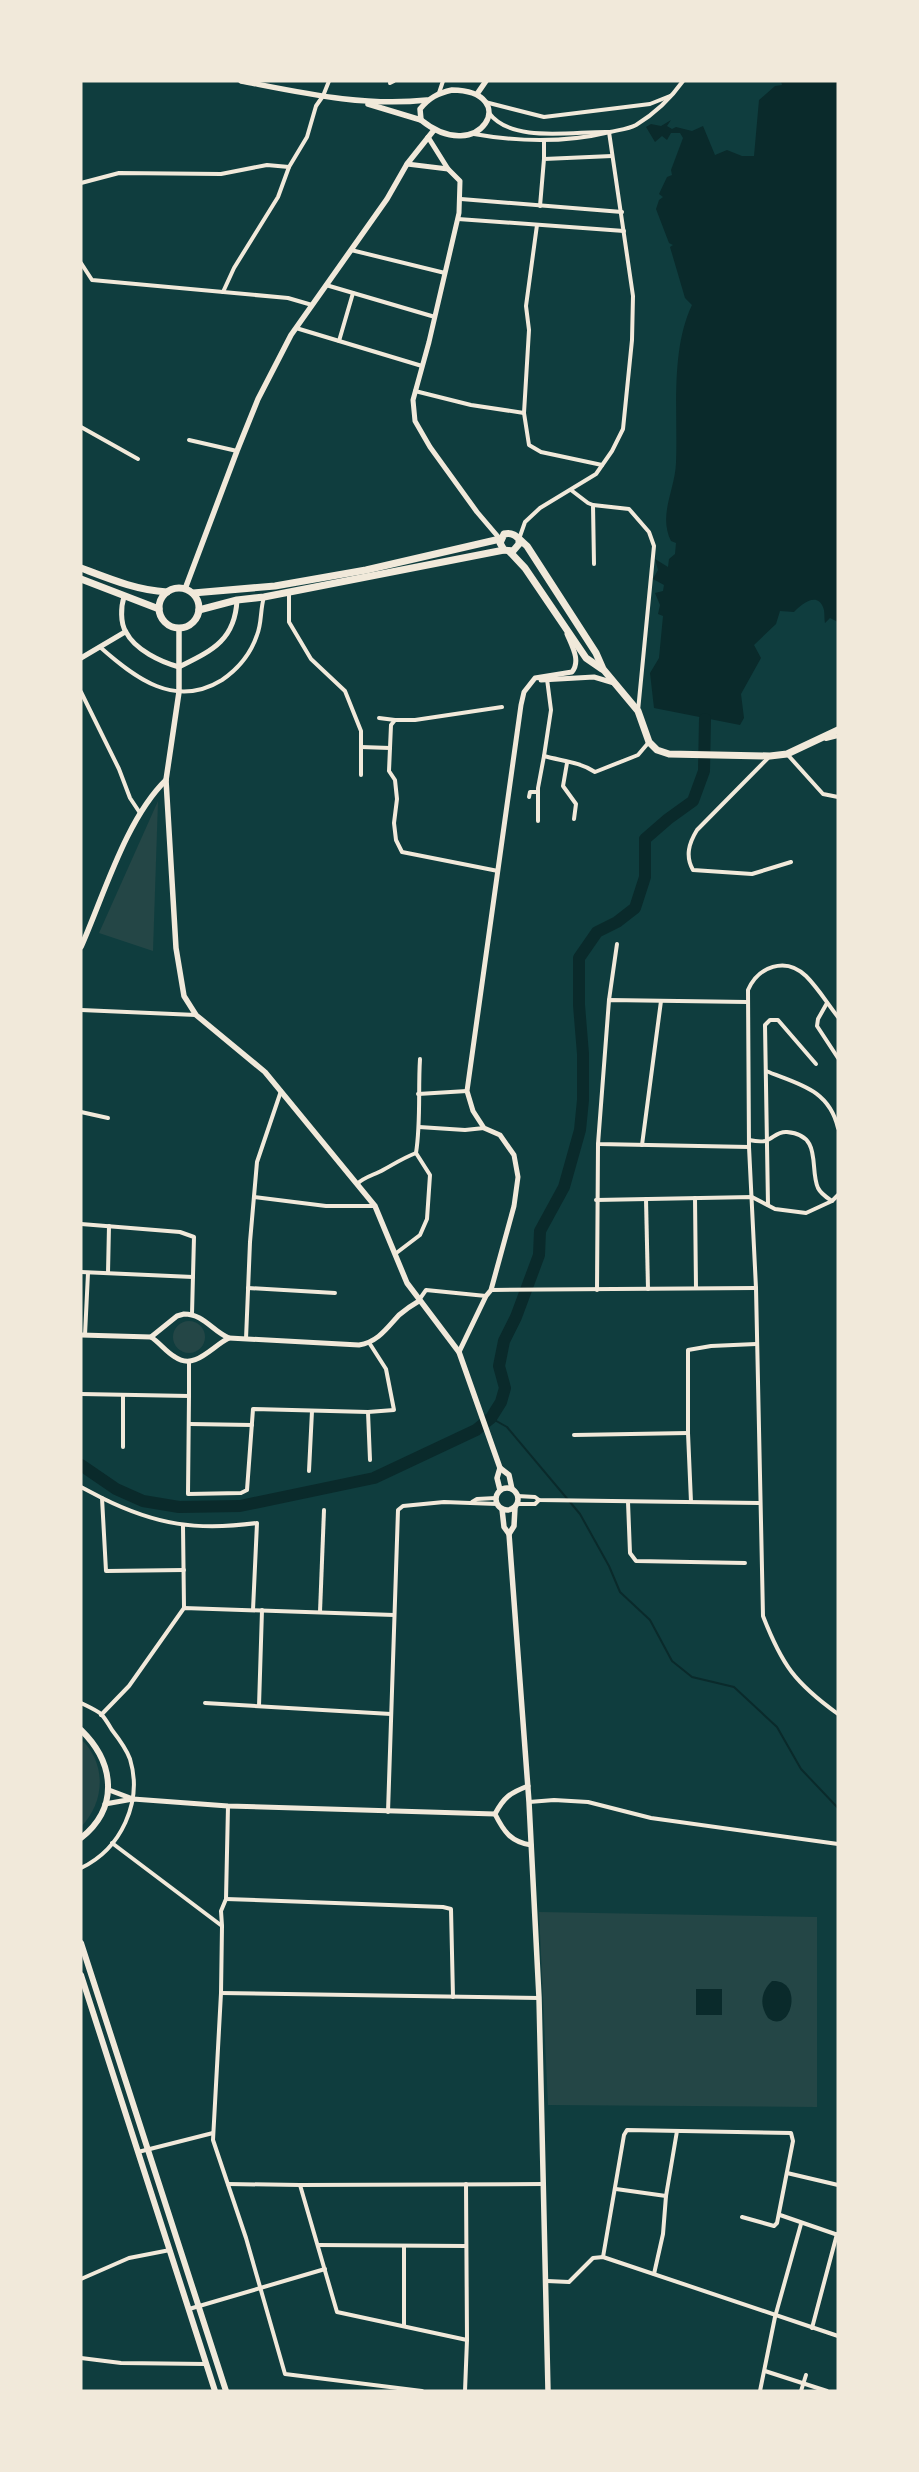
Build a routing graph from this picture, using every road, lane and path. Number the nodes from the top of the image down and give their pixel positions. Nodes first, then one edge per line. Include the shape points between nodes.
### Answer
1 (241, 81) edge
2 (329, 81) edge
3 (443, 81) edge
4 (486, 81) edge
5 (683, 81) edge
6 (439, 93) junction
7 (477, 94) junction
8 (673, 95) junction
9 (324, 96) junction
10 (427, 100) junction
11 (354, 101) junction
12 (485, 102) junction
13 (489, 113) junction
14 (421, 120) junction
15 (434, 130) junction
16 (609, 132) junction
17 (474, 134) junction
18 (428, 137) junction
19 (544, 140) junction
20 (612, 156) junction
21 (544, 159) junction
22 (408, 164) junction
23 (288, 167) junction
24 (448, 169) junction
25 (81, 183) edge
26 (461, 199) junction
27 (540, 206) junction
28 (622, 212) junction
29 (458, 219) junction
30 (537, 225) junction
31 (624, 231) junction
32 (351, 250) junction
33 (81, 263) edge
34 (445, 273) junction
35 (326, 286) junction
36 (223, 292) junction
37 (353, 293) junction
38 (312, 305) junction
39 (435, 317) junction
40 (296, 328) junction
41 (339, 341) junction
42 (422, 366) junction
43 (415, 391) junction
44 (524, 413) junction
45 (81, 428) edge
46 (189, 440) dead end
47 (237, 451) junction
48 (138, 459) dead end
49 (602, 465) junction
50 (571, 490) junction
51 (593, 504) junction
52 (500, 539) junction
53 (519, 540) junction
54 (507, 551) junction
55 (594, 564) dead end
56 (81, 568) edge
57 (81, 579) edge
58 (289, 584) junction
59 (185, 589) junction
60 (167, 592) junction
61 (289, 592) junction
62 (193, 593) junction
63 (124, 597) junction
64 (264, 597) junction
65 (237, 600) junction
66 (160, 609) junction
67 (199, 610) junction
68 (562, 622) junction
69 (179, 628) junction
70 (125, 632) junction
71 (100, 647) junction
72 (81, 658) edge
73 (179, 667) junction
74 (602, 669) junction
75 (546, 679) junction
76 (529, 684) junction
77 (617, 684) junction
78 (81, 692) edge
79 (179, 692) junction
80 (502, 707) dead end
81 (638, 711) junction
82 (379, 718) dead end
83 (395, 720) junction
84 (838, 730) edge
85 (838, 736) edge
86 (819, 740) junction
87 (649, 742) junction
88 (361, 747) junction
89 (390, 748) junction
90 (787, 754) junction
91 (544, 756) junction
92 (770, 756) junction
93 (567, 763) junction
94 (360, 775) dead end
95 (166, 780) junction
96 (538, 792) junction
97 (529, 797) dead end
98 (838, 797) edge
99 (141, 814) junction
100 (574, 819) dead end
101 (538, 821) dead end
102 (791, 862) dead end
103 (498, 871) junction
104 (81, 930) edge
105 (86, 935) junction
106 (617, 944) dead end
107 (81, 947) edge
108 (609, 1000) junction
109 (662, 1001) junction
110 (747, 1002) junction
111 (827, 1003) junction
112 (81, 1010) edge
113 (196, 1015) junction
114 (838, 1016) edge
115 (420, 1058) dead end
116 (838, 1058) edge
117 (816, 1064) dead end
118 (766, 1071) junction
119 (280, 1091) junction
120 (468, 1091) junction
121 (418, 1094) junction
122 (81, 1112) edge
123 (108, 1118) dead end
124 (419, 1127) junction
125 (484, 1128) junction
126 (838, 1128) edge
127 (749, 1140) junction
128 (766, 1141) junction
129 (598, 1144) junction
130 (642, 1145) junction
131 (749, 1147) junction
132 (416, 1153) junction
133 (357, 1184) junction
134 (838, 1195) edge
135 (254, 1197) junction
136 (752, 1197) junction
137 (695, 1198) junction
138 (646, 1199) junction
139 (596, 1200) junction
140 (832, 1202) junction
141 (768, 1205) junction
142 (375, 1206) junction
143 (81, 1224) edge
144 (109, 1226) junction
145 (395, 1254) junction
146 (81, 1272) edge
147 (88, 1273) junction
148 (108, 1274) junction
149 (193, 1277) junction
150 (248, 1288) junction
151 (696, 1288) junction
152 (756, 1288) junction
153 (648, 1289) junction
154 (494, 1290) junction
155 (597, 1290) junction
156 (335, 1293) dead end
157 (486, 1296) junction
158 (419, 1300) junction
159 (192, 1314) junction
160 (83, 1335) edge
161 (151, 1337) junction
162 (230, 1338) junction
163 (246, 1340) junction
164 (370, 1344) junction
165 (756, 1344) junction
166 (459, 1352) junction
167 (189, 1362) junction
168 (81, 1394) edge
169 (123, 1395) junction
170 (189, 1396) junction
171 (312, 1411) junction
172 (368, 1412) junction
173 (190, 1424) junction
174 (252, 1425) junction
175 (688, 1433) junction
176 (574, 1435) dead end
177 (123, 1447) dead end
178 (370, 1460) dead end
179 (500, 1468) junction
180 (309, 1471) dead end
181 (81, 1487) edge
182 (512, 1489) junction
183 (500, 1490) junction
184 (517, 1496) junction
185 (102, 1498) junction
186 (496, 1498) junction
187 (539, 1500) junction
188 (472, 1502) junction
189 (628, 1502) junction
190 (691, 1502) junction
191 (759, 1503) junction
192 (516, 1505) junction
193 (500, 1507) junction
194 (324, 1510) dead end
195 (184, 1526) junction
196 (509, 1534) junction
197 (745, 1563) dead end
198 (184, 1570) junction
199 (184, 1608) junction
200 (253, 1610) junction
201 (262, 1610) junction
202 (320, 1612) junction
203 (394, 1615) junction
204 (81, 1703) edge
205 (205, 1703) dead end
206 (259, 1706) junction
207 (391, 1714) junction
208 (838, 1714) edge
209 (101, 1715) junction
210 (81, 1730) edge
211 (528, 1786) junction
212 (108, 1790) junction
213 (133, 1799) junction
214 (530, 1802) junction
215 (105, 1804) junction
216 (228, 1806) junction
217 (388, 1812) junction
218 (495, 1814) junction
219 (81, 1838) edge
220 (112, 1844) junction
221 (838, 1844) edge
222 (531, 1845) junction
223 (81, 1868) edge
224 (226, 1900) junction
225 (222, 1926) junction
226 (81, 1943) edge
227 (81, 1975) edge
228 (221, 1993) junction
229 (453, 1997) junction
230 (539, 1998) junction
231 (677, 2131) junction
232 (213, 2132) junction
233 (148, 2150) junction
234 (138, 2152) junction
235 (787, 2172) junction
236 (228, 2184) junction
237 (466, 2184) junction
238 (544, 2184) junction
239 (300, 2185) junction
240 (838, 2185) edge
241 (616, 2189) junction
242 (666, 2196) junction
243 (780, 2216) junction
244 (742, 2218) dead end
245 (800, 2224) junction
246 (837, 2235) edge
247 (318, 2246) junction
248 (404, 2246) junction
249 (466, 2246) junction
250 (170, 2250) junction
251 (603, 2257) junction
252 (325, 2269) junction
253 (654, 2274) junction
254 (81, 2279) edge
255 (547, 2281) junction
256 (261, 2288) junction
257 (198, 2306) junction
258 (189, 2308) junction
259 (776, 2316) junction
260 (404, 2326) junction
261 (812, 2328) junction
262 (838, 2336) edge
263 (467, 2340) junction
264 (81, 2358) edge
265 (206, 2364) junction
266 (765, 2371) junction
267 (806, 2375) dead end
268 (803, 2383) junction
269 (215, 2391) edge
270 (226, 2391) edge
271 (422, 2391) edge
272 (465, 2391) edge
273 (548, 2391) edge
274 (760, 2391) edge
275 (801, 2391) edge
276 (827, 2391) edge

1 - 9 main road
2 - 9 street
3 - 6 street
4 - 7 main road
5 - 8 street
6 - 7 main road via 461,90
6 - 10 main road
7 - 12 main road
8 - 12 street via 650,104 544,117
8 - 16 street via 634,126
9 - 11 main road
9 - 23 street via 316,106 307,137
10 - 11 main road via 400,103
10 - 14 main road via 420,109
11 - 14 main road
12 - 13 main road
13 - 16 street via 496,122 511,130 544,134
13 - 17 main road via 483,129
14 - 15 main road
15 - 17 main road via 457,136
15 - 18 main road
16 - 19 street
16 - 20 street
17 - 19 street via 503,139
18 - 22 main road
18 - 24 street
19 - 21 street
20 - 21 street
20 - 28 street
21 - 27 street
22 - 24 street
22 - 32 main road
23 - 25 street via 267,165 221,174 119,173
23 - 36 street via 278,198 234,268
24 - 26 street via 460,181
26 - 27 street
26 - 29 street
27 - 28 street
28 - 31 street
29 - 30 street
29 - 34 street
30 - 31 street
30 - 44 street via 526,306 530,330
31 - 49 street via 633,296 632,340 623,429
32 - 34 street
32 - 35 main road
33 - 36 street via 92,280
34 - 39 street
35 - 37 street
35 - 38 main road
36 - 38 street via 288,298
37 - 39 street
37 - 41 street
38 - 40 main road
39 - 42 street
40 - 41 street
40 - 47 main road via 258,399
41 - 42 street
42 - 43 street
43 - 44 street via 471,405
43 - 52 street via 412,400 415,421 430,447
44 - 49 street via 529,445 541,452
45 - 48 street
46 - 47 street
47 - 59 main road
49 - 50 street via 596,474
50 - 51 street
50 - 53 street via 540,508 525,522
51 - 55 street
51 - 81 street via 629,509 649,532 654,546
52 - 53 highway via 510,532
52 - 54 highway via 501,547
52 - 58 highway
53 - 54 highway via 517,548
53 - 74 highway via 542,568 596,653
54 - 61 highway
54 - 68 highway via 525,568
56 - 60 highway via 147,591
57 - 63 highway
58 - 61 street
58 - 62 highway
59 - 60 highway
59 - 62 highway
60 - 66 highway via 161,600
61 - 64 highway
61 - 88 street via 289,622 311,658 345,691 361,730
62 - 67 highway
63 - 66 highway
63 - 70 street via 121,607
64 - 65 highway
64 - 79 street via 257,635 242,663 210,686
65 - 67 highway
65 - 73 street via 234,618 225,638 211,651
66 - 69 highway via 166,622
67 - 69 highway via 192,623
68 - 74 highway via 586,658
68 - 76 street via 577,667 572,672 535,678
69 - 73 main road
70 - 71 street
70 - 73 street via 162,662
71 - 72 street
71 - 79 street via 135,676
73 - 79 main road
74 - 77 highway
75 - 76 street
75 - 77 street via 594,677
75 - 91 street via 551,710
76 - 103 street via 521,705
77 - 81 highway
78 - 99 street via 119,768 130,798
79 - 95 main road
80 - 83 street
81 - 87 highway
82 - 83 street
83 - 89 street via 391,725
84 - 86 highway
85 - 86 street
86 - 90 highway
87 - 92 highway via 657,750 669,754
87 - 93 street via 638,755 595,772 583,764
88 - 89 street
88 - 94 street
89 - 103 street via 389,771 395,780 397,799 394,823 396,840 402,852
90 - 92 highway
90 - 98 street via 822,794
91 - 93 street
91 - 96 street
92 - 102 street via 697,830 690,843 688,862 693,870 752,874
93 - 100 street via 563,786 576,804
95 - 99 main road via 153,793
95 - 113 main road via 179,977 184,996
96 - 97 street via 530,792
96 - 101 street
99 - 105 main road
103 - 120 street
104 - 105 street
105 - 107 main road
106 - 108 street
108 - 109 street
108 - 129 street
109 - 110 street
109 - 130 street
110 - 111 street via 752,980 770,967 779,966 805,975
110 - 127 street
111 - 114 street
111 - 116 street via 817,1026
112 - 113 street
113 - 119 main road via 264,1072
115 - 121 street
117 - 118 street via 778,1020 770,1020 765,1025
118 - 126 street via 820,1095 832,1108
118 - 128 street
119 - 133 main road
119 - 135 street via 256,1162
120 - 121 street
120 - 125 street via 473,1110
121 - 124 street
122 - 123 street
124 - 125 street
124 - 132 street
125 - 154 street via 500,1135 514,1155 518,1176
127 - 128 street
127 - 131 street
128 - 140 street via 786,1132 802,1136 812,1149 817,1186
128 - 141 street
129 - 130 street
129 - 139 street
130 - 131 street
131 - 136 street
132 - 133 street
132 - 145 street via 430,1175 427,1219 420,1235
133 - 142 main road
134 - 140 street
135 - 142 street via 326,1206
135 - 150 street
136 - 137 street
136 - 141 street
136 - 152 street
137 - 138 street
137 - 151 street
138 - 139 street
138 - 153 street
139 - 155 street
140 - 141 street via 806,1212 775,1209
142 - 145 main road
143 - 144 street
144 - 148 street
144 - 149 street via 188,1234 194,1238
145 - 158 main road via 407,1283
146 - 147 street
147 - 148 street
147 - 160 street
148 - 149 street
149 - 159 street
150 - 156 street
150 - 163 street
151 - 152 street
151 - 153 street
152 - 165 street
153 - 155 street
154 - 155 street
154 - 157 street
157 - 158 street via 426,1290
157 - 166 street
158 - 164 street
158 - 166 main road
159 - 161 street via 177,1316
159 - 162 street via 200,1316 217,1333
160 - 161 street
161 - 167 street via 174,1357
162 - 163 street
162 - 167 street
163 - 164 street
164 - 172 street via 386,1369 394,1410
165 - 175 street via 688,1350
165 - 191 street
166 - 179 main road
167 - 170 street
168 - 169 street
169 - 170 street
169 - 177 street
170 - 173 street
171 - 172 street
171 - 174 street via 253,1409
171 - 180 street
172 - 178 street
173 - 174 street
173 - 174 street via 188,1494 241,1493 247,1490
175 - 176 street
175 - 190 street
179 - 182 main road via 509,1475
179 - 183 main road via 497,1478
181 - 185 street
182 - 183 main road
182 - 184 main road
183 - 186 main road
184 - 187 street
184 - 192 main road
185 - 195 street via 142,1517
185 - 198 street via 106,1571
186 - 188 street via 477,1498
186 - 193 main road
187 - 189 street
187 - 192 street via 534,1504
188 - 193 street
188 - 203 street via 403,1506 398,1510
189 - 190 street
189 - 197 street via 630,1552 636,1561
190 - 191 street
191 - 208 street via 763,1616 792,1675
192 - 193 main road via 509,1510
192 - 196 main road via 514,1526
193 - 196 main road via 504,1528
194 - 202 street
195 - 198 street
195 - 200 street via 256,1523
196 - 211 main road
198 - 199 street
199 - 200 street
199 - 209 street via 129,1686
200 - 201 street
201 - 202 street
201 - 206 street
202 - 203 street
203 - 207 street
204 - 209 street
205 - 206 street
206 - 207 street
207 - 217 street
209 - 213 street via 129,1758
210 - 212 main road via 103,1758
211 - 214 main road
211 - 218 street via 502,1800
212 - 213 street
212 - 215 main road
213 - 215 street
213 - 216 street
213 - 220 street via 124,1830
214 - 221 street via 588,1802 651,1818
214 - 222 main road
215 - 219 main road via 95,1825
216 - 217 street
216 - 224 street
217 - 218 street
218 - 222 street via 504,1832 518,1843
220 - 223 street via 94,1862
220 - 225 street
222 - 230 main road
224 - 225 street via 221,1911
224 - 229 street via 451,1909
225 - 228 street
226 - 233 main road
227 - 234 main road
228 - 229 street
228 - 232 street
229 - 230 street
230 - 238 main road
231 - 235 street via 791,2133 793,2141
231 - 241 street via 627,2130
231 - 242 street
232 - 233 street
232 - 236 street
233 - 234 street
233 - 257 main road
234 - 250 main road
235 - 240 street
235 - 243 street
236 - 239 street
236 - 256 street
237 - 238 street
237 - 239 street
237 - 249 street
238 - 255 main road
239 - 247 street
241 - 242 street
241 - 251 street
242 - 253 street via 663,2234
243 - 244 street via 774,2226
243 - 245 street
245 - 246 street
245 - 259 street
246 - 261 street
247 - 248 street
247 - 252 street
248 - 249 street
248 - 260 street
249 - 263 street
250 - 254 street via 129,2258
250 - 258 main road
251 - 253 street
251 - 255 street via 593,2258 569,2282
252 - 256 street
252 - 260 street via 338,2312
253 - 259 street
255 - 273 main road
256 - 257 street
256 - 271 street via 285,2374
257 - 258 street
257 - 270 main road
258 - 265 main road
259 - 261 street
259 - 266 street
260 - 263 street
261 - 262 street
263 - 272 street
264 - 265 street via 121,2363
265 - 269 main road
266 - 268 street
266 - 274 street
267 - 268 street
268 - 275 street
268 - 276 street

